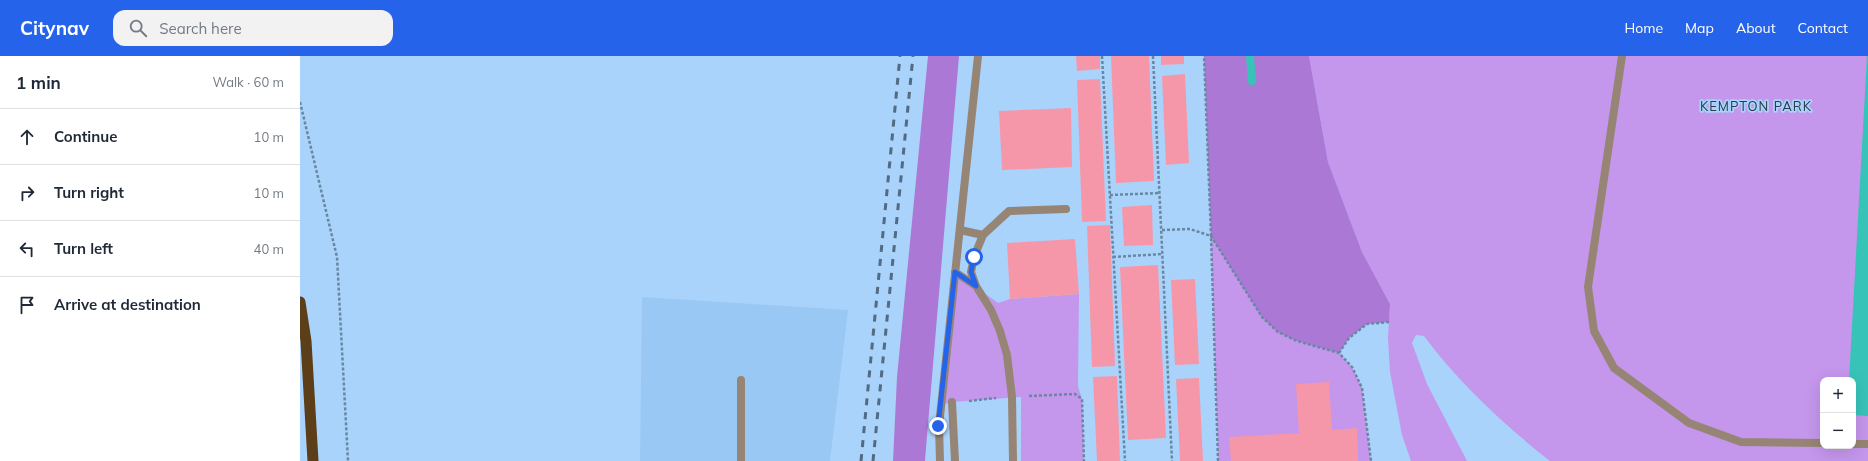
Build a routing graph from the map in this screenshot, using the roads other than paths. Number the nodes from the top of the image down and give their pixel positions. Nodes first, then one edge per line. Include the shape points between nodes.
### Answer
1 (978, 56) edge
2 (1622, 56) edge
3 (1066, 209) dead end
4 (960, 230) junction
5 (983, 235) junction
6 (955, 272) junction
7 (976, 286) junction
8 (300, 302) edge
9 (741, 380) dead end
10 (952, 402) road end
11 (1820, 443) edge
12 (1856, 444) edge
13 (1868, 444) edge
14 (313, 461) edge
15 (741, 461) edge
16 (940, 461) edge
17 (955, 461) edge
18 (1013, 461) edge

1 - 4 lane
2 - 11 lane via 1588,287 1594,331 1614,368 1689,423 1740,442
3 - 5 lane via 1009,211
4 - 5 lane
4 - 6 lane
5 - 7 lane via 971,272
6 - 7 lane
6 - 16 lane via 938,426
7 - 18 lane via 991,310 1007,355 1012,397
8 - 14 highway via 306,341
9 - 15 lane
10 - 17 lane
12 - 13 lane

